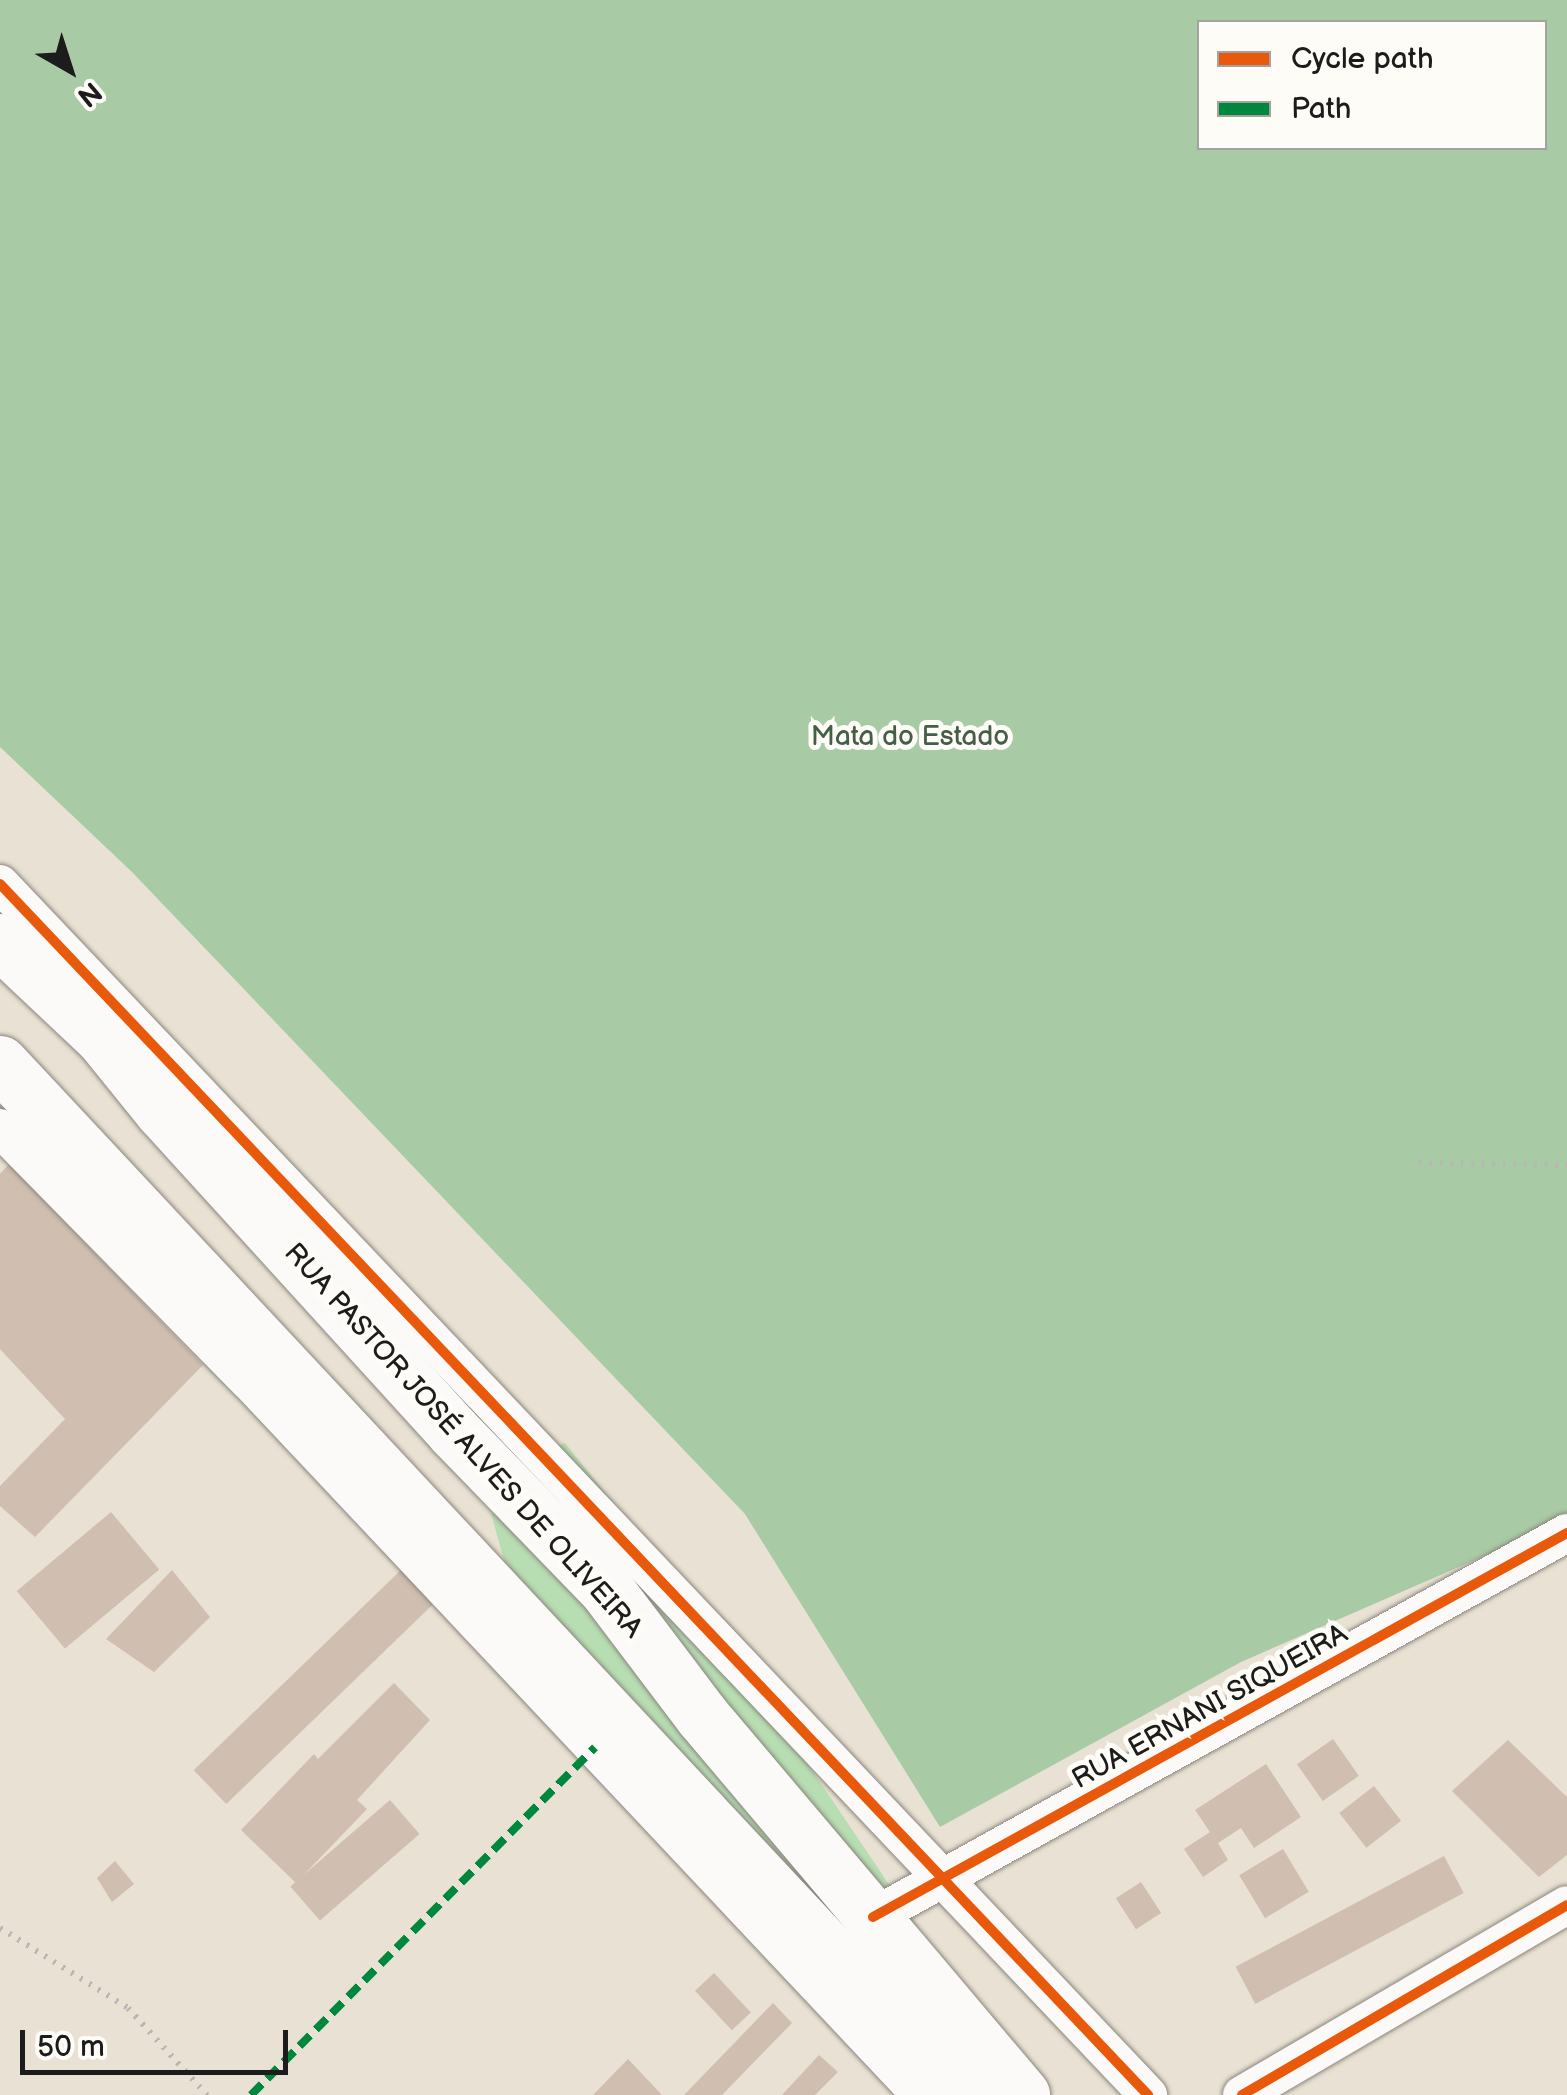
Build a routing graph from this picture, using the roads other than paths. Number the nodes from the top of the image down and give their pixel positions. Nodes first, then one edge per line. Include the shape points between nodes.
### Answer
1 (0, 884) edge
2 (0, 941) edge
3 (0, 1063) edge
4 (0, 1128) edge
5 (1567, 1532) edge
6 (944, 1881) junction
7 (1567, 1904) edge
8 (873, 1918) junction
9 (921, 2095) edge
10 (964, 2095) edge
11 (1022, 2095) edge
12 (1148, 2095) edge
13 (1242, 2095) edge

1 - 6 street
2 - 8 highway, RUA PASTOR JOSÉ ALVES DE OLIVEIRA via 102,1038 440,1417 606,1589 702,1716
3 - 10 highway
4 - 9 street via 262,1395
5 - 6 street, RUA ERNANI SIQUEIRA
6 - 8 street, RUA ERNANI SIQUEIRA
6 - 12 street
7 - 13 street
8 - 11 highway, RUA PASTOR JOSÉ ALVES DE OLIVEIRA

